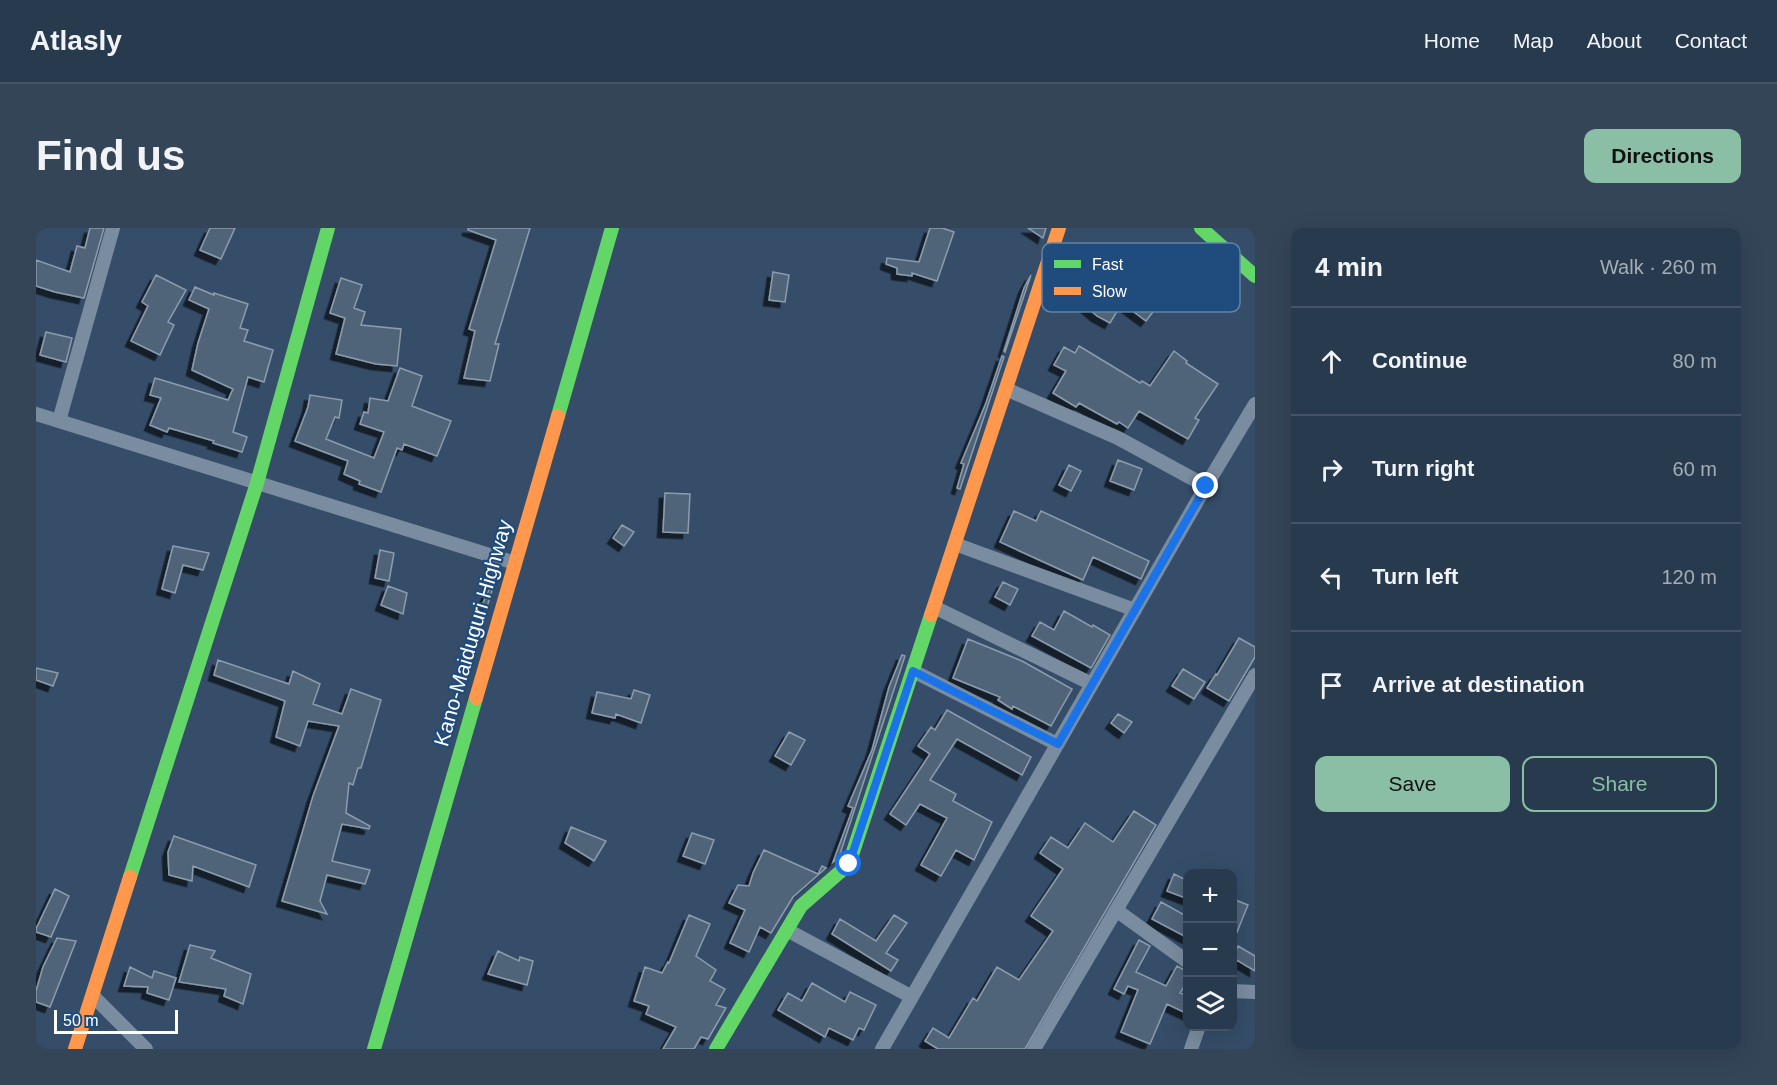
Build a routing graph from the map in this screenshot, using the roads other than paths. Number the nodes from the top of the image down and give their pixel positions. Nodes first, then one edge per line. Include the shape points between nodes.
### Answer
1 (113, 228) edge
2 (328, 228) edge
3 (612, 228) edge
4 (1059, 228) edge
5 (1201, 228) edge
6 (1054, 243) edge
7 (1218, 243) edge
8 (1240, 263) edge
9 (1255, 276) edge
10 (1042, 280) edge
11 (1006, 389) junction
12 (1255, 404) edge
13 (36, 414) edge
14 (58, 421) junction
15 (257, 483) junction
16 (1206, 486) junction
17 (955, 544) junction
18 (515, 563) junction
19 (934, 607) junction
20 (1135, 610) junction
21 (913, 671) junction
22 (1255, 675) edge
23 (1092, 684) junction
24 (1058, 744) junction
25 (1116, 910) junction
26 (787, 930) junction
27 (1183, 958) edge
28 (1237, 991) edge
29 (1255, 992) edge
30 (93, 996) junction
31 (912, 997) junction
32 (1197, 1031) edge
33 (75, 1049) edge
34 (147, 1049) edge
35 (374, 1049) edge
36 (716, 1049) edge
37 (882, 1049) edge
38 (1034, 1049) edge
39 (1191, 1049) edge

1 - 14 street
2 - 15 main road
3 - 18 main road, Kano-Maiduguri Highway
4 - 6 main road
5 - 7 main road
8 - 9 main road
10 - 11 main road
11 - 16 street via 1118,438
11 - 17 main road
12 - 16 street
13 - 14 street
14 - 15 street
15 - 18 street
15 - 30 main road
16 - 20 street
17 - 19 main road
17 - 20 street
18 - 35 main road, Kano-Maiduguri Highway
19 - 21 main road
19 - 23 street
20 - 23 street
21 - 24 street
21 - 26 main road via 849,864 801,906
22 - 25 street
23 - 24 street
24 - 31 street
25 - 27 street
25 - 38 street
26 - 31 street
26 - 36 main road
28 - 29 street
30 - 33 main road
30 - 34 street
31 - 37 street
32 - 39 street

